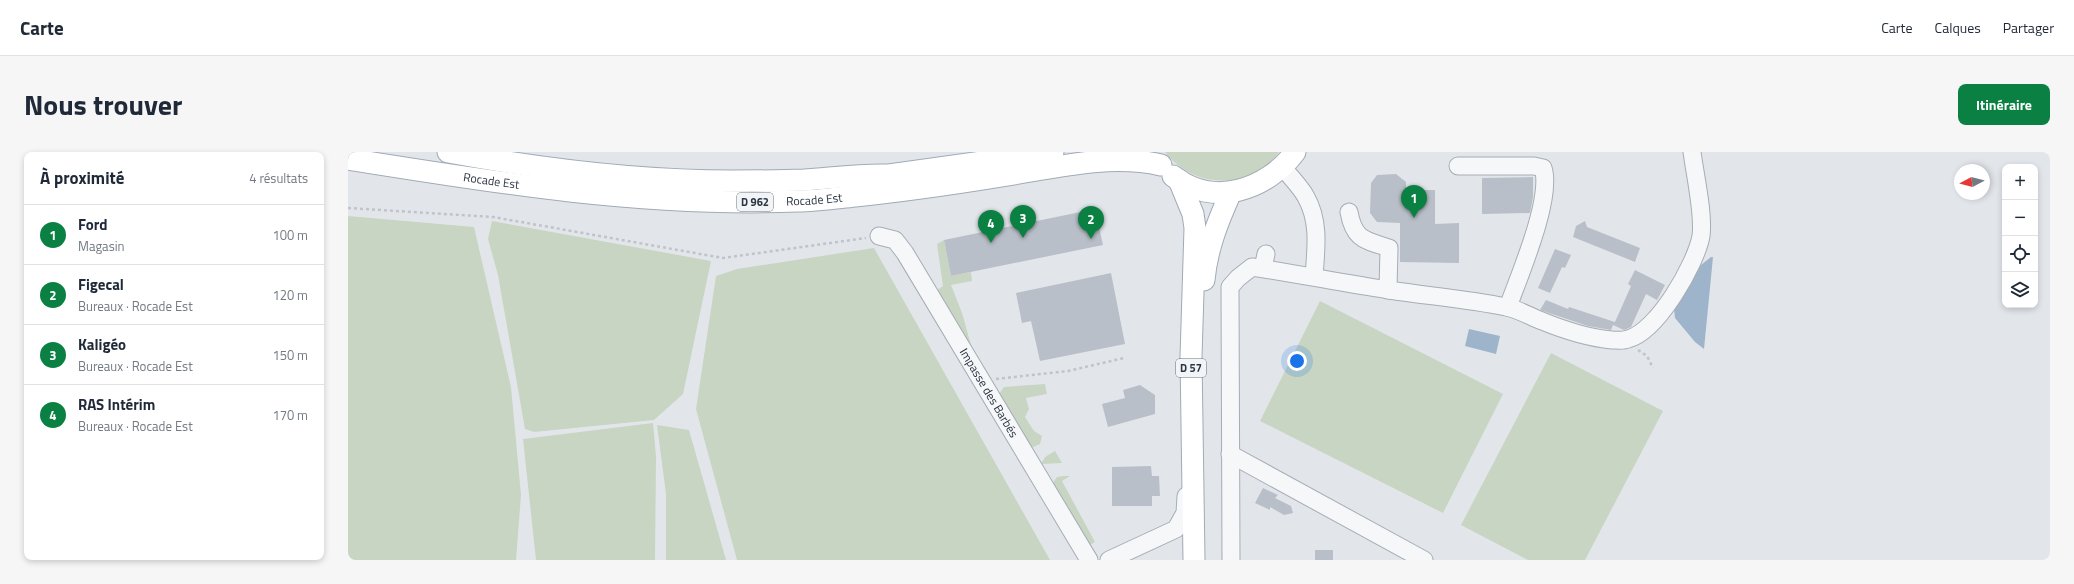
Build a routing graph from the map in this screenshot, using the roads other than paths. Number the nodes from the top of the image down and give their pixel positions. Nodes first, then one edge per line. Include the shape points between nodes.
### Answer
1 (448, 152) edge
2 (1012, 152) edge
3 (1053, 152) edge
4 (1692, 152) edge
5 (348, 159) edge
6 (1156, 159) edge
7 (1289, 160) edge
8 (1458, 166) dead end
9 (872, 174) junction
10 (1179, 180) junction
11 (1230, 192) junction
12 (1349, 212) dead end
13 (879, 236) road end
14 (1314, 276) junction
15 (1388, 290) junction
16 (1508, 307) junction
17 (1192, 388) junction
18 (1230, 454) junction
19 (1089, 560) edge
20 (1108, 560) edge
21 (1194, 560) edge
22 (1204, 560) edge
23 (1230, 560) edge
24 (1424, 560) edge

1 - 9 main road, Rocade Est / D 962 via 656,180 803,180
2 - 9 main road via 888,169
3 - 9 main road, Rocade Est / D 962 via 889,175
4 - 16 street via 1701,236 1694,260 1680,286 1659,315 1642,331 1628,340 1612,340 1582,334
5 - 6 main road, Rocade Est / D 962 via 501,183 659,199 730,202 799,201 931,188 1060,167
6 - 10 main road
7 - 11 main road via 1268,180 1250,188
7 - 14 street via 1312,209 1317,227
8 - 16 street via 1543,168 1546,178 1540,216
10 - 11 main road via 1195,188
10 - 17 main road, D 57 via 1191,208 1195,228
11 - 22 main road, D 57 via 1214,230 1206,260 1202,297
12 - 15 street via 1352,228 1364,240 1389,248
13 - 19 street, Impasse des Barbés via 895,240 905,254
14 - 15 street
14 - 18 street via 1264,261 1252,267 1230,287
15 - 16 street
17 - 20 street via 1185,513 1176,528
17 - 21 main road, D 57
18 - 23 street
18 - 24 street

